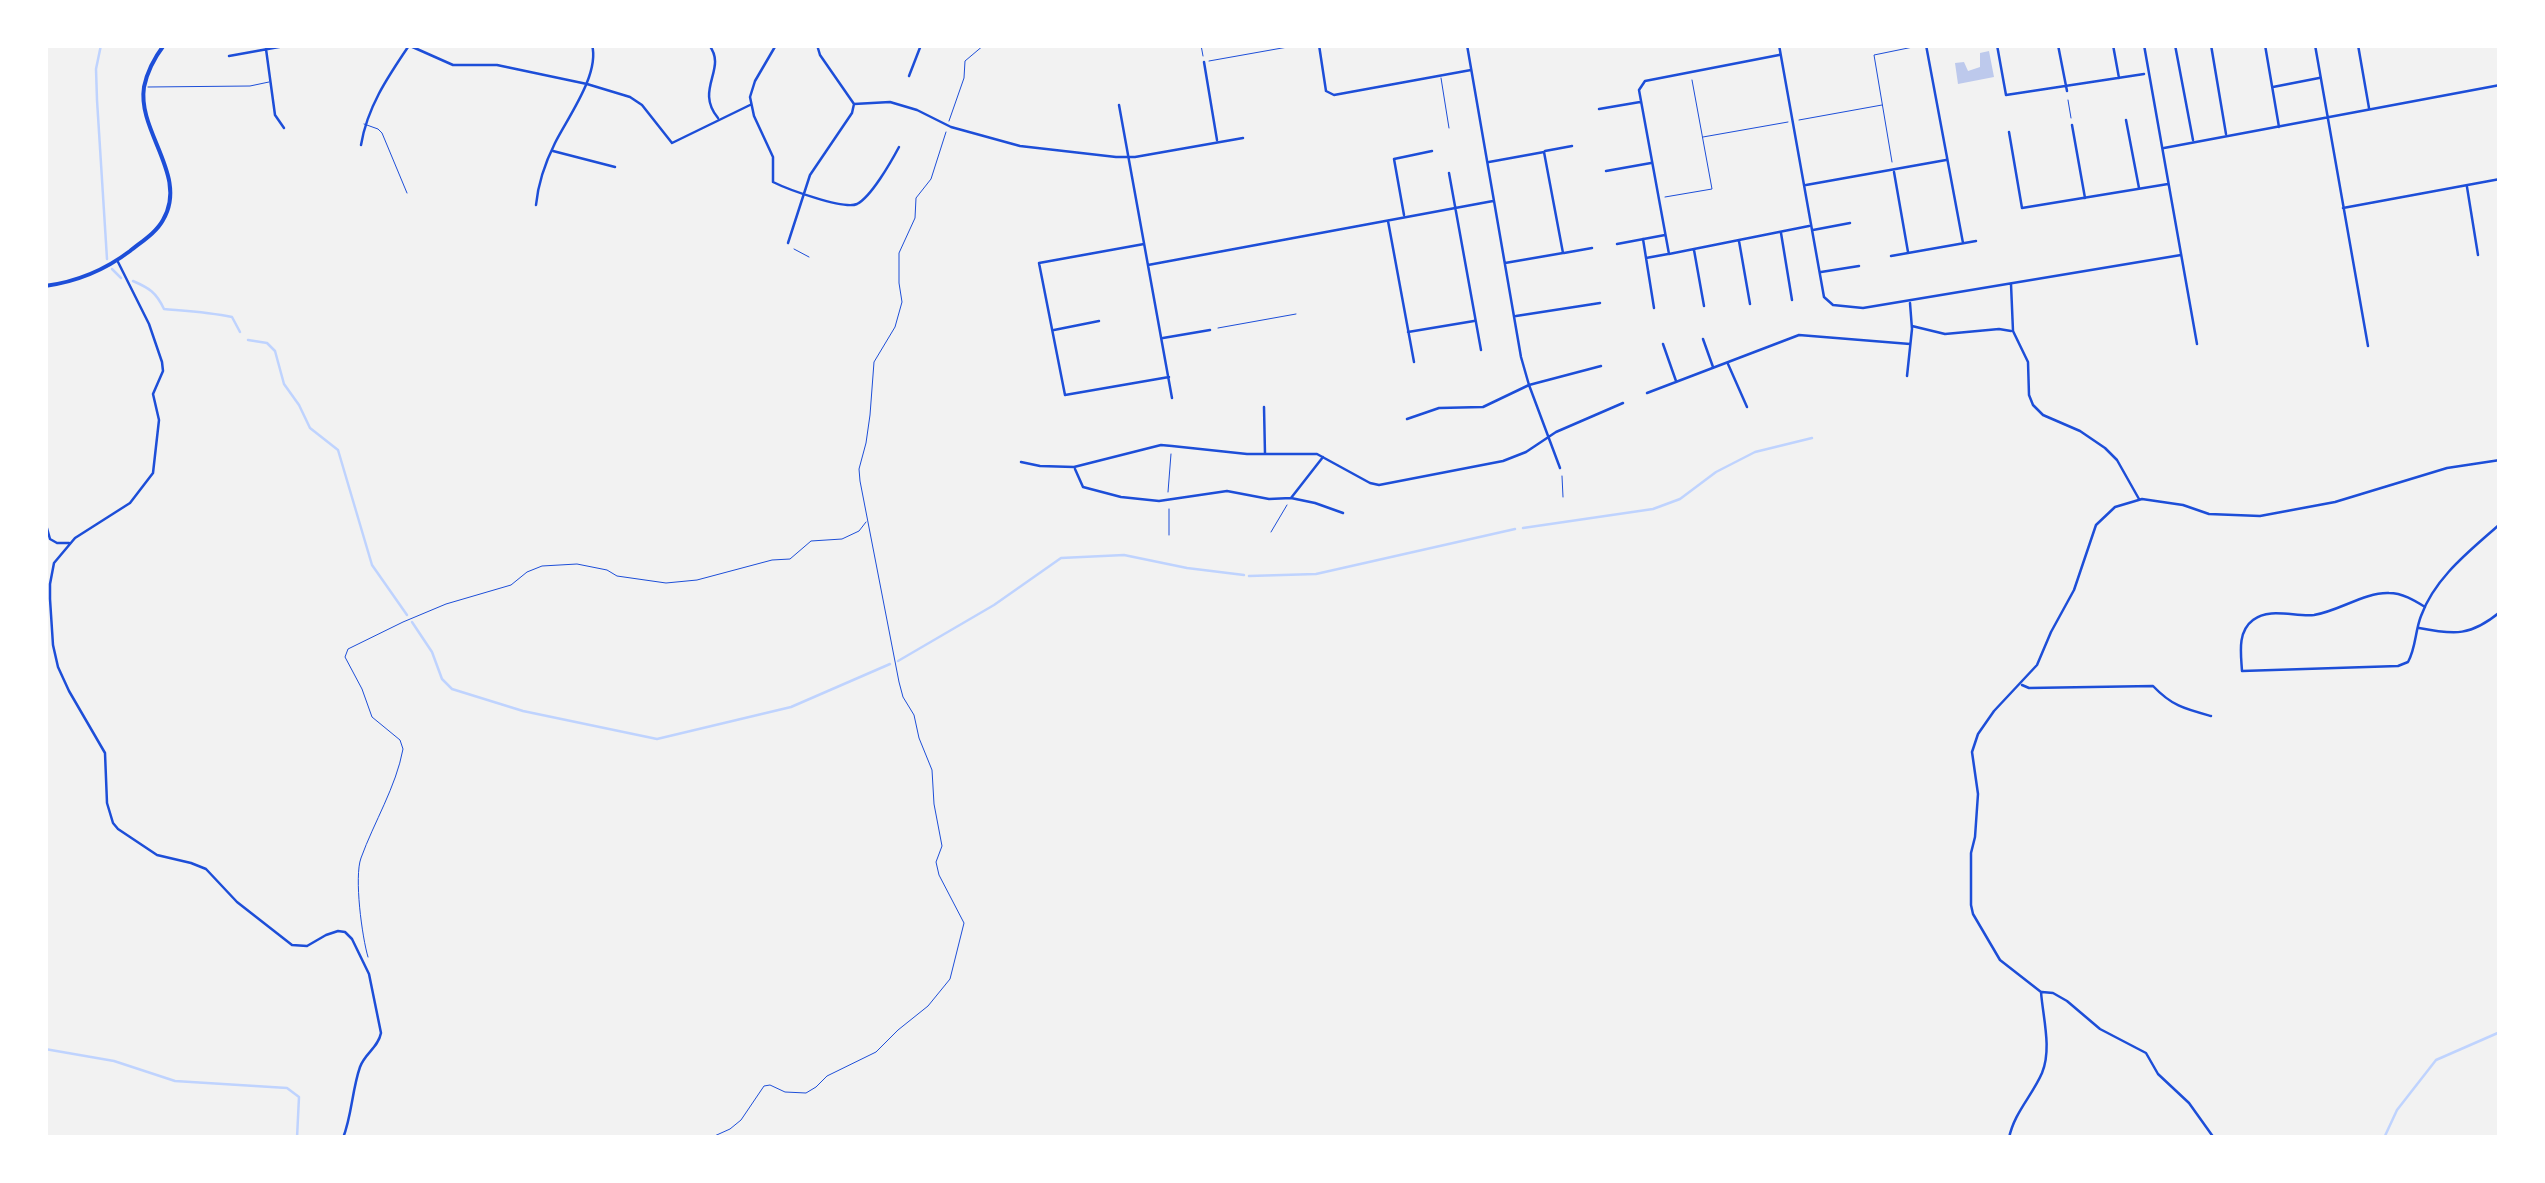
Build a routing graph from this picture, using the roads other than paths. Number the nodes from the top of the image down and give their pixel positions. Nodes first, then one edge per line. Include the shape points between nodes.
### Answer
1 (164, 45) edge
2 (290, 45) edge
3 (408, 45) edge
4 (592, 45) edge
5 (709, 45) edge
6 (776, 45) edge
7 (818, 45) edge
8 (922, 45) edge
9 (1319, 45) edge
10 (1467, 45) edge
11 (1779, 45) edge
12 (1926, 45) edge
13 (1997, 45) edge
14 (2058, 45) edge
15 (2114, 45) edge
16 (2144, 45) edge
17 (2175, 45) edge
18 (2211, 45) edge
19 (2265, 45) edge
20 (2315, 45) edge
21 (2358, 45) edge
22 (266, 50) junction
23 (1781, 55) junction
24 (229, 56) dead end
25 (1204, 62) road end
26 (1472, 70) junction
27 (2144, 74) dead end
28 (1441, 75) junction
29 (908, 76) dead end
30 (2119, 78) junction
31 (2320, 78) junction
32 (269, 82) junction
33 (586, 84) junction
34 (2500, 86) edge
35 (144, 88) junction
36 (2272, 88) junction
37 (2066, 89) junction
38 (1642, 102) junction
39 (854, 104) junction
40 (750, 105) junction
41 (1119, 105) dead end
42 (1598, 108) dead end
43 (2370, 109) junction
44 (2327, 118) junction
45 (719, 119) junction
46 (2126, 120) dead end
47 (364, 124) junction
48 (2072, 125) road end
49 (2279, 126) junction
50 (284, 128) dead end
51 (1449, 128) dead end
52 (2009, 132) dead end
53 (2226, 136) junction
54 (1242, 138) dead end
55 (1217, 142) junction
56 (2193, 142) junction
57 (361, 146) dead end
58 (1572, 146) dead end
59 (899, 147) dead end
60 (2164, 148) junction
61 (552, 151) junction
62 (1432, 151) dead end
63 (1544, 152) junction
64 (1129, 158) junction
65 (1948, 160) junction
66 (1488, 162) junction
67 (1653, 162) junction
68 (615, 167) dead end
69 (1606, 170) dead end
70 (1894, 170) junction
71 (1450, 174) dead end
72 (2500, 179) edge
73 (2170, 184) junction
74 (1804, 186) junction
75 (2466, 186) junction
76 (2139, 189) junction
77 (803, 192) junction
78 (407, 193) dead end
79 (2085, 198) junction
80 (1494, 200) junction
81 (536, 205) dead end
82 (1456, 208) junction
83 (2342, 208) junction
84 (1404, 216) junction
85 (1388, 220) junction
86 (1850, 223) dead end
87 (1811, 228) junction
88 (1781, 231) junction
89 (1665, 234) junction
90 (1643, 239) junction
91 (1739, 240) junction
92 (1976, 241) dead end
93 (788, 243) road end
94 (1963, 243) junction
95 (1144, 244) junction
96 (1618, 244) dead end
97 (1592, 248) dead end
98 (1694, 248) junction
99 (1562, 253) junction
100 (1908, 253) junction
101 (1669, 254) junction
102 (2181, 255) junction
103 (2478, 255) dead end
104 (1892, 256) dead end
105 (1646, 258) junction
106 (117, 261) junction
107 (1505, 264) junction
108 (1148, 265) junction
109 (1859, 266) dead end
110 (1819, 272) junction
111 (2011, 284) junction
112 (45, 286) edge
113 (1792, 300) dead end
114 (1910, 300) junction
115 (1600, 303) dead end
116 (1750, 304) dead end
117 (1704, 306) dead end
118 (1654, 308) dead end
119 (1515, 316) junction
120 (1099, 321) dead end
121 (1476, 321) junction
122 (1912, 326) junction
123 (1210, 330) road end
124 (1052, 331) junction
125 (2013, 331) junction
126 (1408, 332) junction
127 (1162, 338) junction
128 (1703, 339) dead end
129 (1662, 344) dead end
130 (1910, 344) junction
131 (2196, 344) dead end
132 (2368, 346) dead end
133 (1480, 350) dead end
134 (1414, 362) dead end
135 (1728, 362) junction
136 (1601, 366) dead end
137 (1713, 368) junction
138 (1907, 376) dead end
139 (1169, 377) junction
140 (1676, 382) junction
141 (1529, 386) junction
142 (1647, 393) dead end
143 (1172, 398) dead end
144 (1623, 403) dead end
145 (1264, 407) dead end
146 (1747, 407) dead end
147 (1407, 419) dead end
148 (1549, 438) junction
149 (1264, 454) junction
150 (1324, 456) junction
151 (2500, 460) edge
152 (1021, 462) dead end
153 (1074, 467) junction
154 (1560, 468) road end
155 (1291, 498) junction
156 (2140, 500) junction
157 (1343, 513) dead end
158 (45, 521) edge
159 (2500, 524) edge
160 (70, 542) junction
161 (2425, 607) junction
162 (2500, 612) edge
163 (2418, 628) junction
164 (2021, 685) junction
165 (2211, 716) dead end
166 (2041, 992) junction
167 (343, 1138) edge
168 (2010, 1138) edge
169 (2214, 1138) edge

1 - 35 street
2 - 22 street
3 - 33 street via 453,65 497,65
3 - 47 street
4 - 33 street
5 - 45 street via 715,56 708,99
6 - 40 street via 751,89
7 - 39 street
8 - 29 street
9 - 28 street via 1326,91 1334,95
10 - 26 street
11 - 23 street
12 - 65 street
13 - 37 street via 2006,95
14 - 37 street
15 - 30 street
16 - 60 street
17 - 56 street
18 - 53 street
19 - 36 street
20 - 31 street
21 - 43 street
22 - 24 street
22 - 32 street
23 - 38 street via 1644,81
23 - 74 street
25 - 55 street
26 - 28 street
26 - 66 street
27 - 30 street
28 - 51 lane
30 - 37 street
31 - 36 street
31 - 44 street
32 - 35 lane
32 - 50 street via 274,115
33 - 45 street via 642,105 672,143
33 - 61 street
34 - 43 street
35 - 106 street via 145,115 170,200 157,229
36 - 49 street
38 - 42 street
38 - 67 street
39 - 64 street via 890,102 1020,146
39 - 77 street
40 - 45 street
40 - 77 street via 773,157 772,182
41 - 64 street
43 - 44 street
44 - 49 street
44 - 83 street
46 - 76 street
47 - 57 street
47 - 78 lane via 382,133
48 - 79 street
49 - 53 street
52 - 79 street via 2022,208
53 - 56 street
54 - 55 street
55 - 64 street
56 - 60 street
58 - 63 street
59 - 77 street via 860,203 847,207
60 - 73 street
61 - 68 street
61 - 81 street
62 - 84 street via 1394,159
63 - 66 street
63 - 99 street
64 - 95 street
65 - 70 street
65 - 94 street
66 - 80 street
67 - 69 street
67 - 89 street
70 - 74 street
70 - 100 street
71 - 82 street
72 - 75 street
73 - 76 street
73 - 102 street
74 - 87 street
75 - 83 street
75 - 103 street
76 - 79 street
77 - 93 street
80 - 82 street
80 - 107 street
82 - 84 street
82 - 121 street
83 - 132 street
84 - 85 street
85 - 108 street
85 - 126 street
86 - 87 street
87 - 88 street
87 - 110 street
88 - 91 street
88 - 113 street
89 - 90 street
89 - 101 street
90 - 96 street
90 - 105 street
91 - 98 street
91 - 116 street
92 - 94 street
94 - 100 street
95 - 108 street
95 - 124 street via 1039,263
97 - 99 street
98 - 101 street
98 - 117 street
99 - 107 street
100 - 104 street
101 - 105 street
102 - 111 street
102 - 131 street
105 - 118 street
106 - 112 street
106 - 160 street via 162,362 152,394 159,420 152,474 130,503
107 - 119 street
108 - 127 street
109 - 110 street
110 - 114 street via 1824,297 1833,305
111 - 114 street
111 - 125 street
114 - 122 street
115 - 119 street
119 - 141 street
120 - 124 street
121 - 126 street
121 - 133 street
122 - 125 street via 1959,334
122 - 130 street
123 - 127 street
124 - 139 street via 1065,395
125 - 156 street via 2028,362 2032,404 2106,448
126 - 134 street
127 - 139 street
128 - 137 street
129 - 140 street
130 - 135 street via 1799,334
130 - 138 street
135 - 137 street
135 - 146 street
136 - 141 street
137 - 140 street
139 - 143 street
140 - 142 street
141 - 147 street via 1482,407 1438,408
141 - 148 street
144 - 148 street
145 - 149 street
148 - 150 street via 1504,461 1378,484
148 - 154 street
149 - 150 street
149 - 153 street via 1162,445
150 - 155 street
151 - 156 street via 2260,516
152 - 153 street
153 - 155 street via 1083,487 1122,497 1168,500 1218,490
155 - 157 street
156 - 164 street via 2115,506 2096,525 2074,590
158 - 160 street via 50,539
159 - 161 street via 2460,560
160 - 167 street via 51,575 53,645 69,691 105,752 114,822 157,855 206,869 292,944 306,946 345,932 369,974 380,1038 359,1069
161 - 163 street
161 - 163 street via 2388,593 2320,614 2258,617 2244,630 2242,671 2404,665
162 - 163 street via 2460,633
164 - 165 street via 2142,684 2176,706
164 - 166 street via 1994,711 1972,752 1978,794 1971,905 2000,960
166 - 168 street via 2047,1053
166 - 169 street via 2053,993 2146,1053

